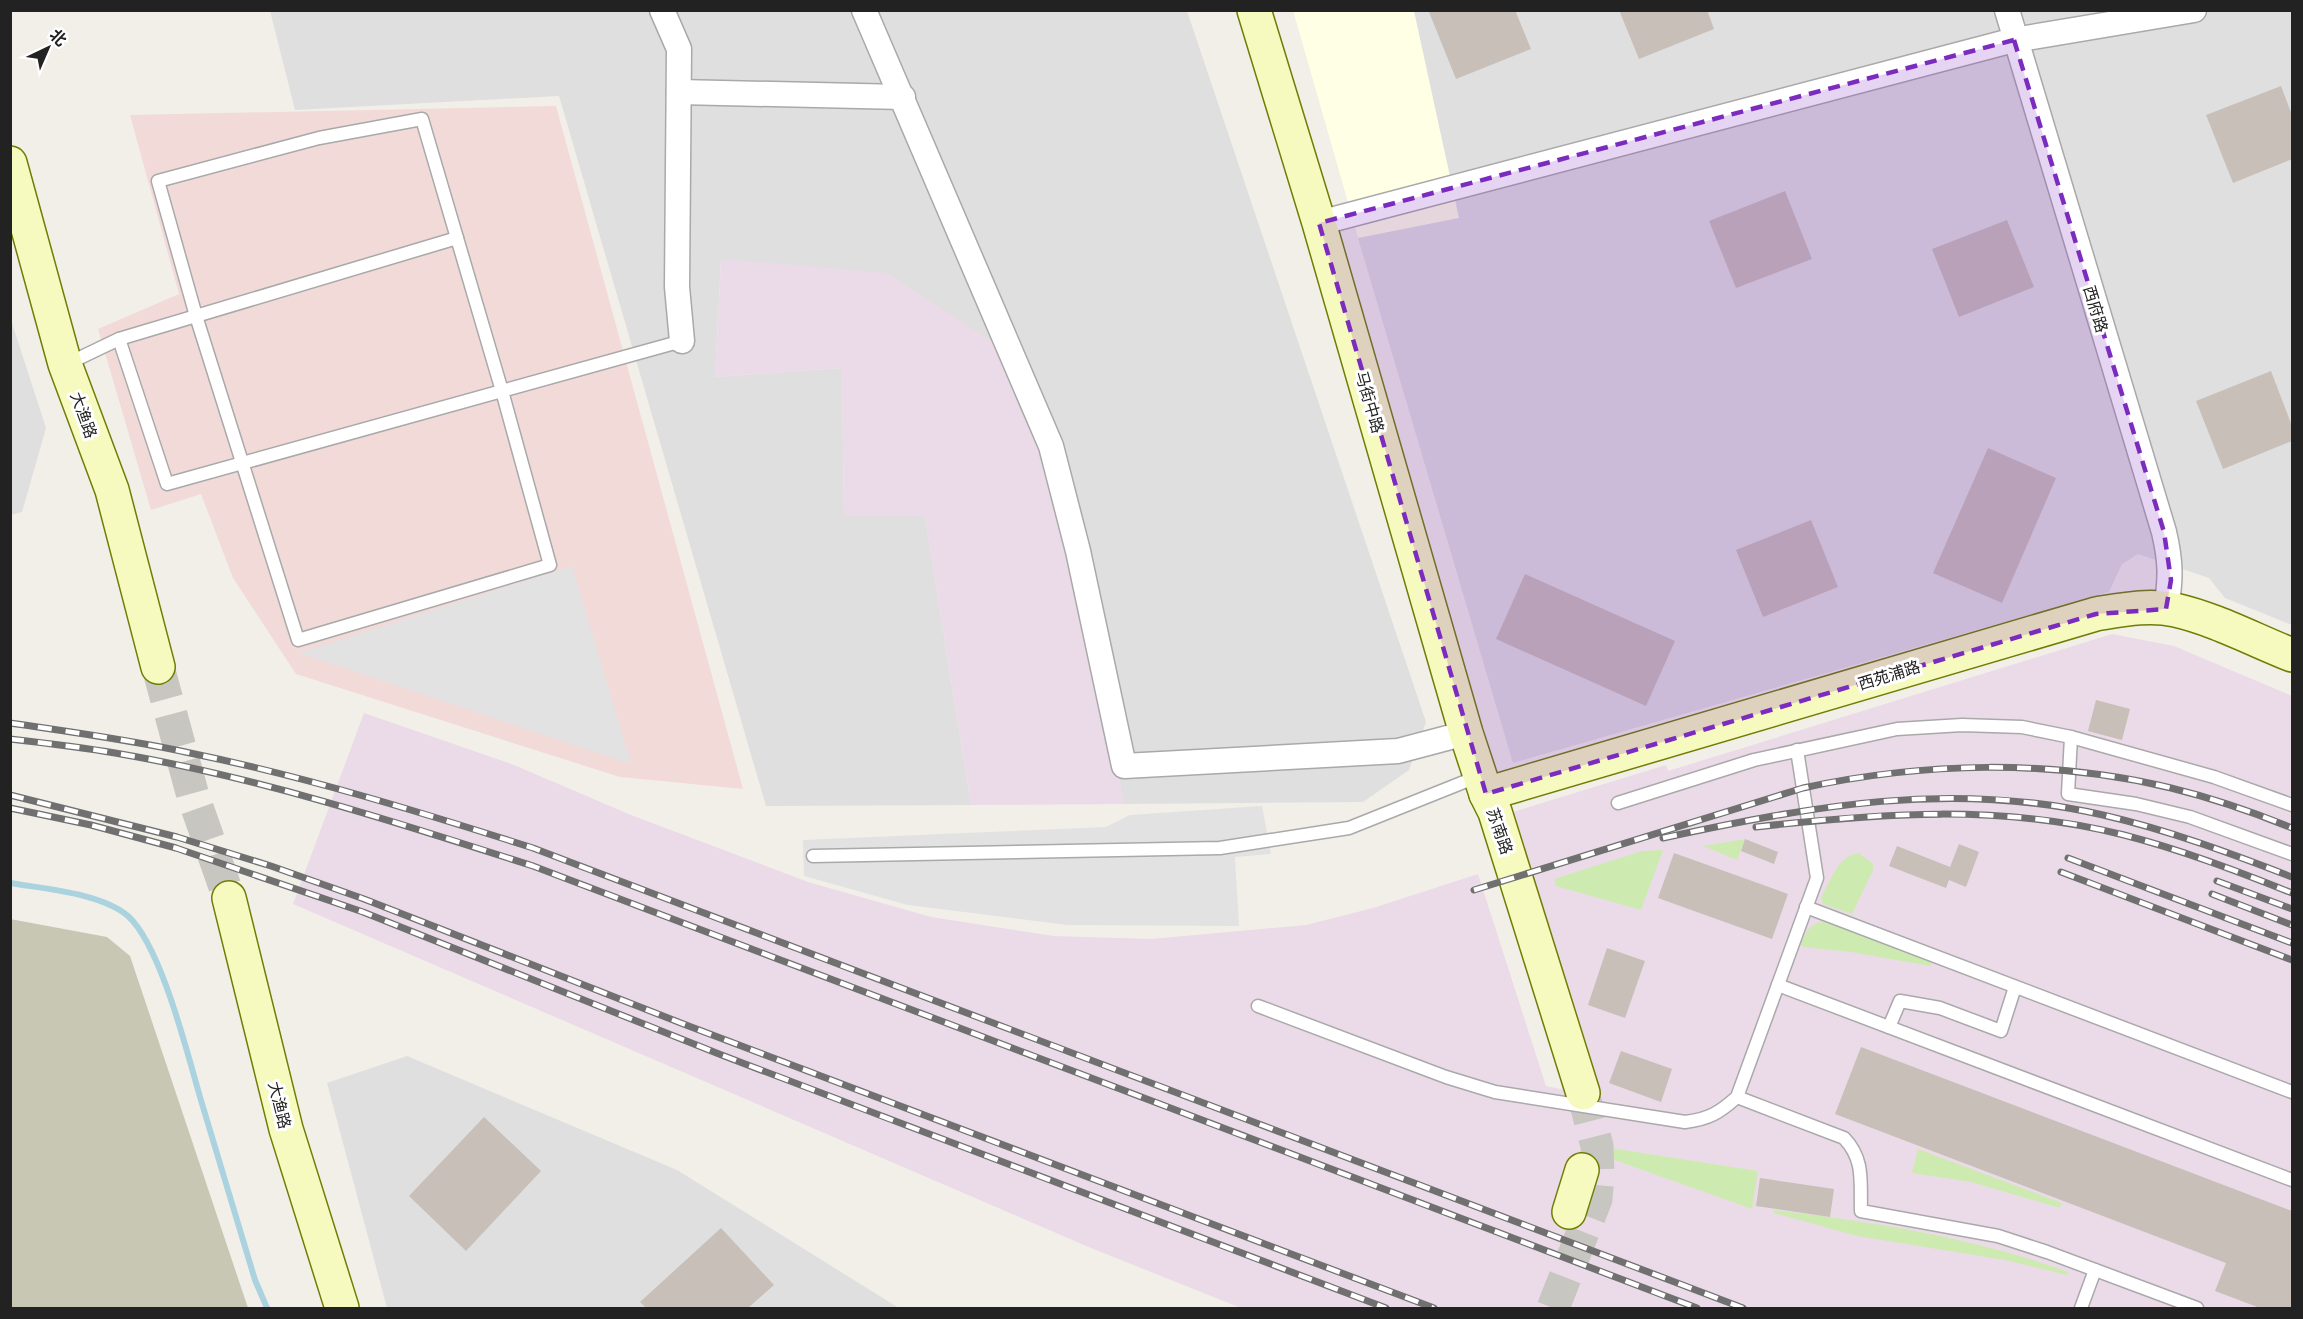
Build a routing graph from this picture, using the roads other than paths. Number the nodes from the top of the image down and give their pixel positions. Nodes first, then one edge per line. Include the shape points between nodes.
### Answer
1 (662, 10) edge
2 (864, 10) edge
3 (1254, 10) edge
4 (2007, 10) edge
5 (2193, 10) edge
6 (2014, 40) junction
7 (679, 92) junction
8 (903, 97) junction
9 (10, 163) edge
10 (1319, 223) junction
11 (456, 238) junction
12 (196, 316) junction
13 (119, 339) junction
14 (682, 341) joint
15 (66, 364) junction
16 (502, 391) junction
17 (244, 464) junction
18 (2166, 609) junction
19 (2292, 655) edge
20 (158, 667) tunnel mouth
21 (1466, 733) junction
22 (2071, 737) junction
23 (1797, 750) junction
24 (1483, 785) junction
25 (1618, 803) dead end
26 (2292, 805) edge
27 (2292, 854) edge
28 (813, 856) dead end
29 (229, 898) tunnel mouth
30 (1806, 907) junction
31 (1778, 985) junction
32 (2015, 987) junction
33 (1258, 1006) dead end
34 (1889, 1027) junction
35 (1573, 1092) tunnel mouth
36 (2292, 1092) edge
37 (1737, 1097) junction
38 (1582, 1170) dead end
39 (2292, 1180) edge
40 (1569, 1212) dead end
41 (2095, 1270) junction
42 (342, 1308) edge
43 (2081, 1308) edge
44 (2197, 1308) edge

1 - 7 street via 679,49
2 - 8 street
3 - 10 street, 马街中路
4 - 6 street, 西府路
5 - 6 street
6 - 10 street
6 - 18 street, 西府路 via 2164,532 2171,580
7 - 8 street
7 - 14 street via 677,287
8 - 21 street via 1051,446 1124,766 1398,751
9 - 15 street, 大渔路
10 - 21 street, 马街中路
11 - 12 lane
11 - 12 lane via 422,119 319,138 158,181
11 - 16 lane
12 - 13 lane
12 - 17 lane
13 - 15 lane
13 - 17 lane via 167,484
14 - 16 lane
15 - 20 street, 大渔路 via 112,490
16 - 17 lane
16 - 17 lane via 550,565 298,640
18 - 19 street, 西苑浦路
18 - 24 street, 西苑浦路 via 2096,614
21 - 24 street, 马街中路
22 - 23 lane via 2022,727 1962,725 1897,729
22 - 26 lane via 2214,777
22 - 27 lane via 2068,794 2190,817
23 - 25 lane
23 - 30 lane via 1816,878
24 - 28 lane via 1349,828 1220,848
24 - 35 street, 苏南路 via 1496,812
29 - 42 street, 大渔路 via 286,1129
30 - 31 lane
30 - 32 lane
31 - 34 lane
31 - 37 lane
32 - 34 lane via 2001,1031 1940,1008 1900,1001
32 - 36 lane
33 - 37 lane via 1495,1092 1685,1122 1722,1111
34 - 39 lane
37 - 41 lane via 1844,1138 1859,1158 1861,1211 1998,1236
38 - 40 street
41 - 43 lane
41 - 44 lane

